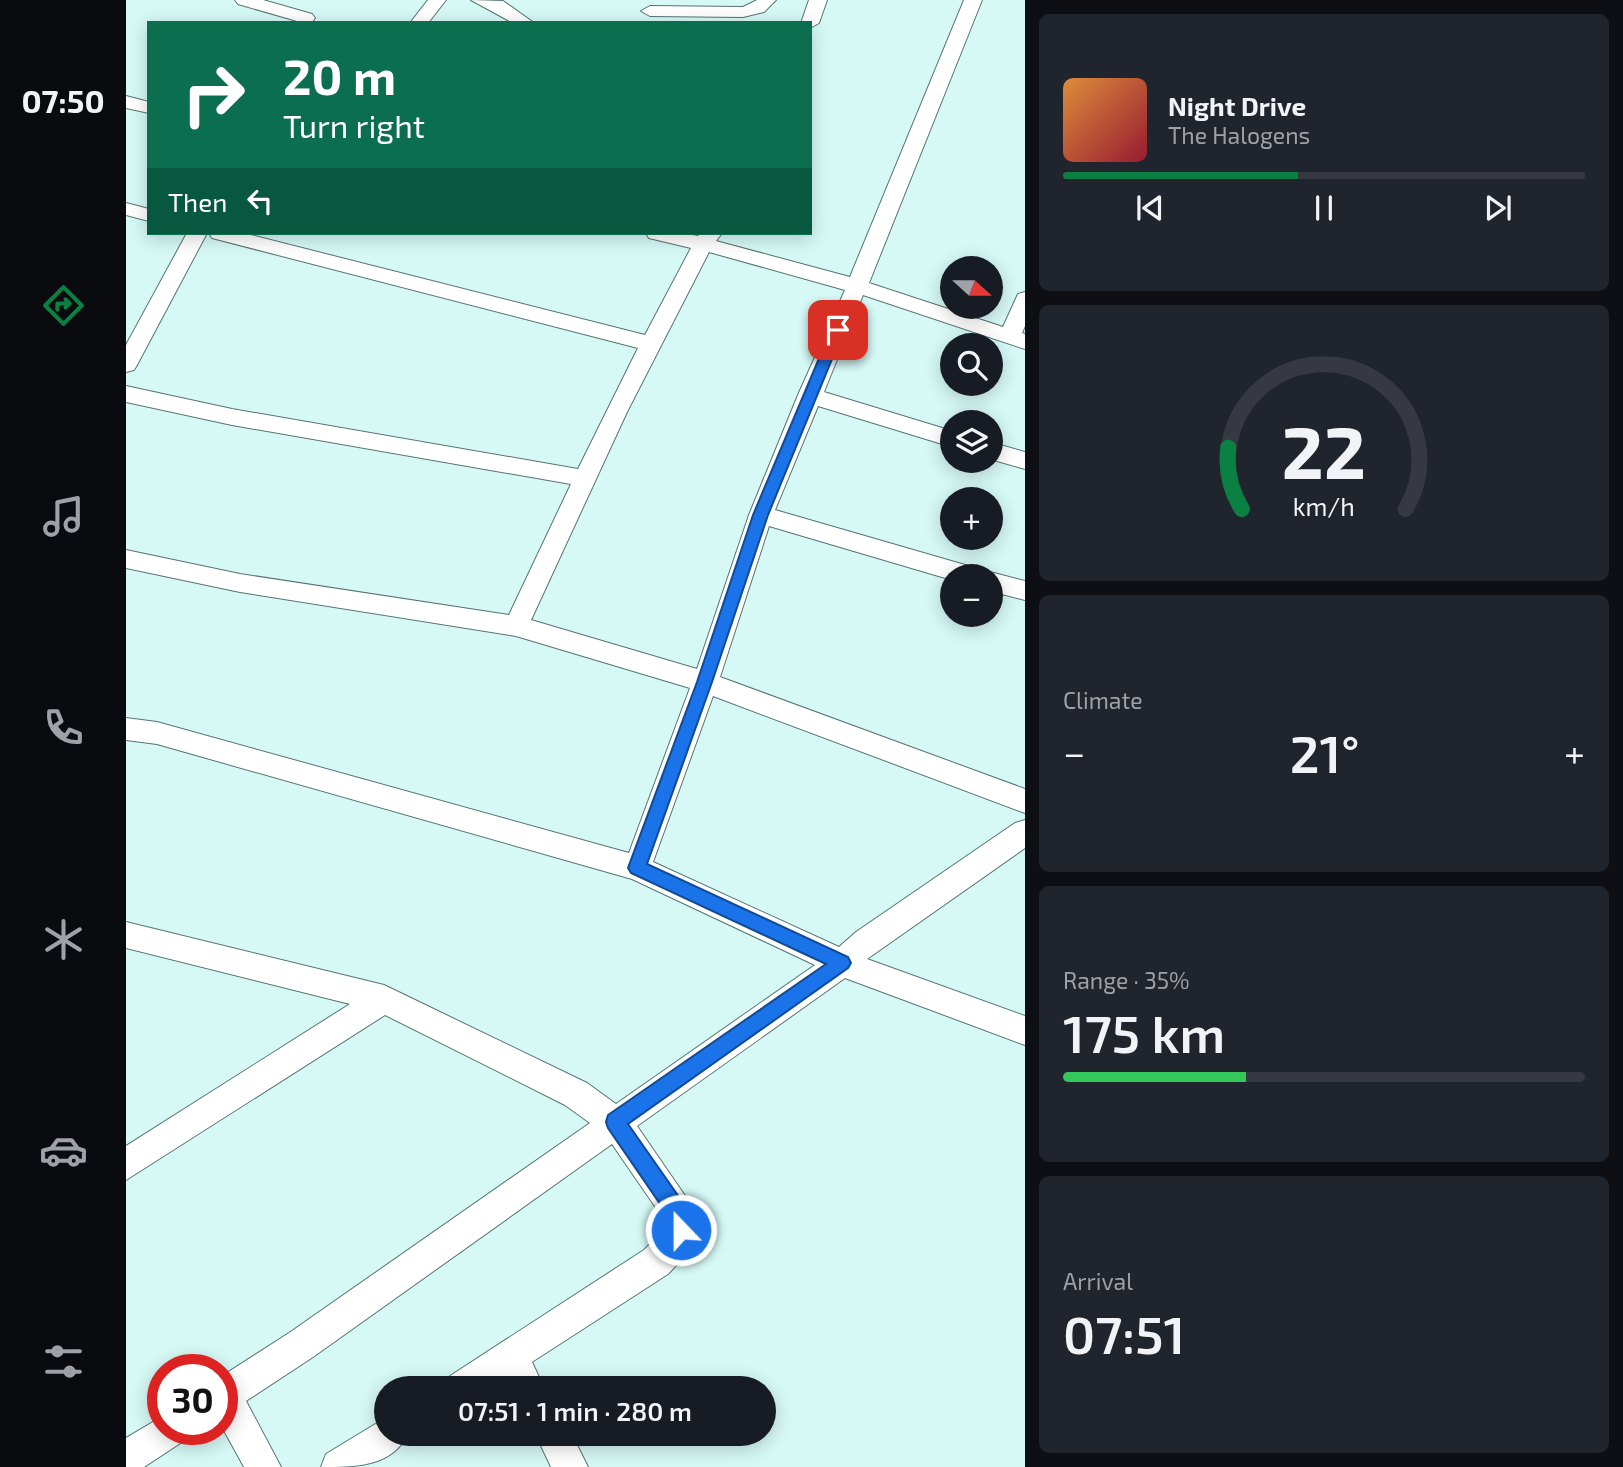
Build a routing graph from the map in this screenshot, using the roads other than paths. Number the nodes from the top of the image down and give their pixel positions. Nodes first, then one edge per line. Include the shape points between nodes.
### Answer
1 (244, 0) edge
2 (437, 0) edge
3 (767, 0) edge
4 (818, 0) edge
5 (973, 0) edge
6 (492, 2) edge
7 (650, 11) edge
8 (307, 17) edge
9 (421, 21) edge
10 (522, 21) edge
11 (811, 21) edge
12 (137, 106) edge
13 (126, 124) edge
14 (126, 209) edge
15 (147, 214) edge
16 (196, 235) edge
17 (227, 235) edge
18 (677, 235) edge
19 (708, 238) edge
20 (857, 286) junction
21 (1024, 299) edge
22 (1019, 337) edge
23 (650, 344) junction
24 (126, 365) edge
25 (126, 394) edge
26 (809, 395) junction
27 (940, 435) edge
28 (1003, 454) edge
29 (1024, 461) edge
30 (583, 478) junction
31 (761, 515) junction
32 (126, 559) edge
33 (940, 567) edge
34 (1003, 585) edge
35 (1024, 591) edge
36 (516, 626) junction
37 (705, 682) junction
38 (126, 729) edge
39 (1024, 801) edge
40 (1024, 832) edge
41 (637, 868) junction
42 (126, 935) edge
43 (842, 963) junction
44 (384, 999) junction
45 (1024, 1031) edge
46 (615, 1122) junction
47 (126, 1164) edge
48 (510, 1357) junction
49 (481, 1376) edge
50 (520, 1376) edge
51 (238, 1386) edge
52 (238, 1423) edge
53 (374, 1444) edge
54 (147, 1445) edge
55 (559, 1446) edge
56 (126, 1458) edge
57 (263, 1467) edge
58 (339, 1467) edge
59 (570, 1467) edge

1 - 8 street
2 - 9 street
3 - 7 street via 743,12
4 - 11 street
5 - 20 street
6 - 10 street
12 - 13 street
14 - 15 street
16 - 24 street
17 - 23 street
18 - 19 street
19 - 20 street
19 - 23 street
20 - 22 street
20 - 26 street
21 - 22 street
23 - 30 street
25 - 30 street
26 - 27 street
26 - 31 street
28 - 29 street
30 - 36 street
31 - 33 street
31 - 37 street
32 - 36 street via 240,583
34 - 35 street
36 - 37 street
37 - 39 street
37 - 41 street
38 - 41 street via 157,733
40 - 43 street via 866,941
41 - 43 street
42 - 44 street
43 - 45 street
43 - 46 street
44 - 46 street via 576,1094
44 - 47 street
46 - 48 street via 681,1217 681,1230 656,1262
46 - 51 street
48 - 49 street
48 - 50 street
52 - 57 street
53 - 58 street
54 - 56 street
55 - 59 street

